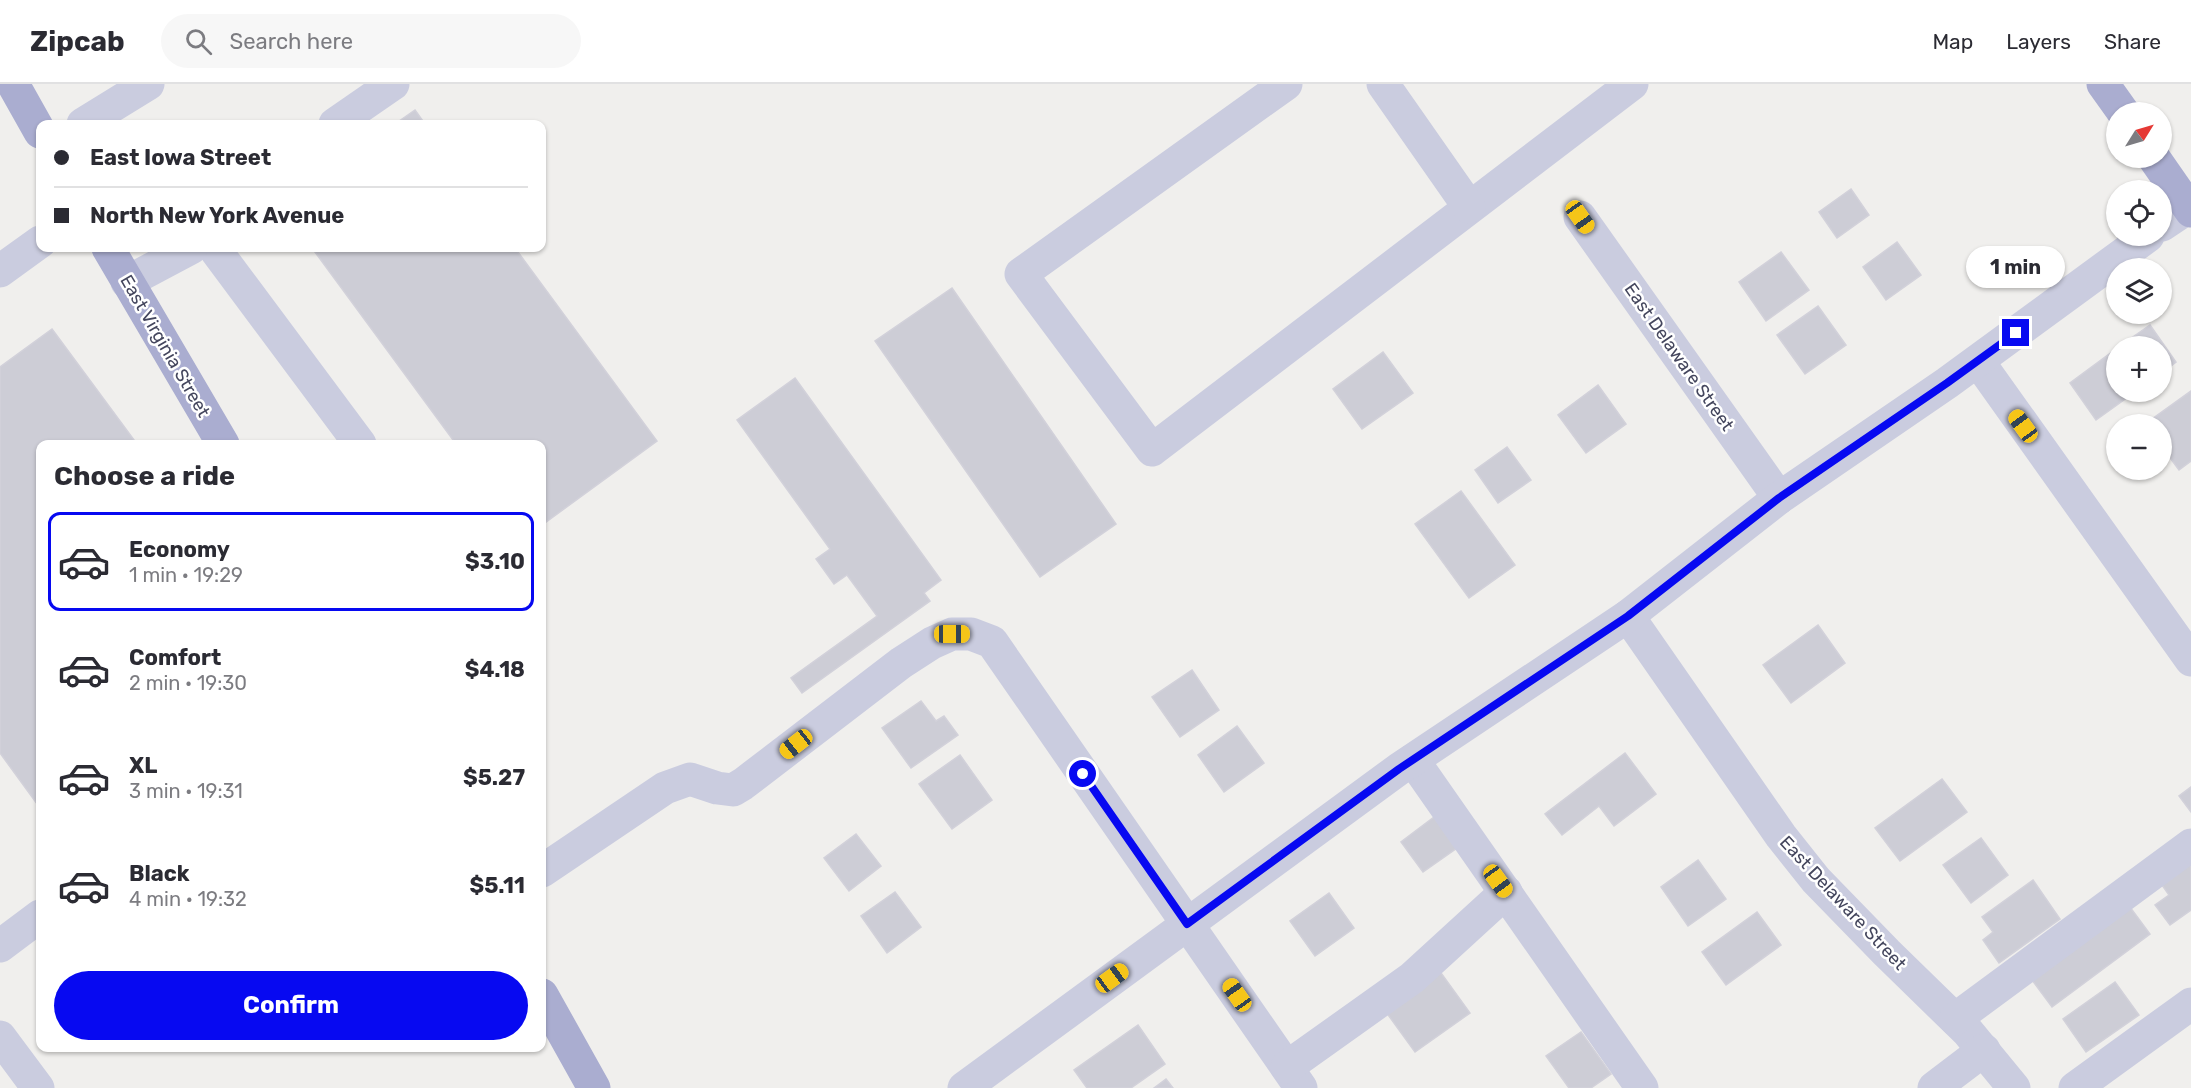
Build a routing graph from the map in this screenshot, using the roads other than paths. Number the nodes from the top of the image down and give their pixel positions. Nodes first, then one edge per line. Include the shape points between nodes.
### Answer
1 (13, 84) edge
2 (148, 84) edge
3 (393, 84) edge
4 (1286, 84) edge
5 (1383, 84) edge
6 (1632, 84) edge
7 (2103, 84) edge
8 (2116, 102) edge
9 (90, 120) edge
10 (341, 120) edge
11 (36, 125) edge
12 (2161, 168) edge
13 (1469, 207) junction
14 (2190, 209) edge
15 (1580, 217) dead end
16 (2172, 219) edge
17 (36, 245) edge
18 (2134, 246) edge
19 (110, 252) edge
20 (183, 252) edge
21 (217, 252) edge
22 (0, 270) edge
23 (127, 282) junction
24 (1978, 360) junction
25 (221, 440) edge
26 (357, 440) edge
27 (1779, 498) junction
28 (1628, 616) junction
29 (2191, 660) edge
30 (1413, 760) junction
31 (2191, 845) edge
32 (546, 868) edge
33 (1506, 892) junction
34 (36, 919) edge
35 (1187, 924) junction
36 (0, 946) edge
37 (546, 1002) edge
38 (2191, 1004) edge
39 (1955, 1019) junction
40 (0, 1037) edge
41 (1984, 1050) junction
42 (1294, 1077) edge
43 (38, 1088) edge
44 (594, 1088) edge
45 (963, 1088) edge
46 (1642, 1088) edge
47 (1934, 1088) edge
48 (2014, 1088) edge
49 (2075, 1088) edge

1 - 11 main road
2 - 9 street
3 - 10 street
4 - 13 street via 1021,274 1152,450
5 - 13 street
6 - 13 street
7 - 8 main road
12 - 14 main road
14 - 16 street
15 - 27 street, East Delaware Street
17 - 22 street
18 - 24 street
19 - 23 main road, East Virginia Street
20 - 23 street
21 - 26 street
23 - 25 main road, East Virginia Street
24 - 27 street
24 - 29 street
27 - 28 street
28 - 30 street
28 - 39 street, East Delaware Street via 1816,880
30 - 33 street
30 - 35 street
31 - 39 street
32 - 35 street via 665,789 690,779 733,790 901,663 952,634 971,634 992,642
33 - 42 street
33 - 46 street
34 - 36 street
35 - 42 street
35 - 45 street
37 - 44 main road
38 - 49 street
39 - 41 street, East Delaware Street
40 - 43 street
41 - 47 street
41 - 48 street, East Delaware Street

